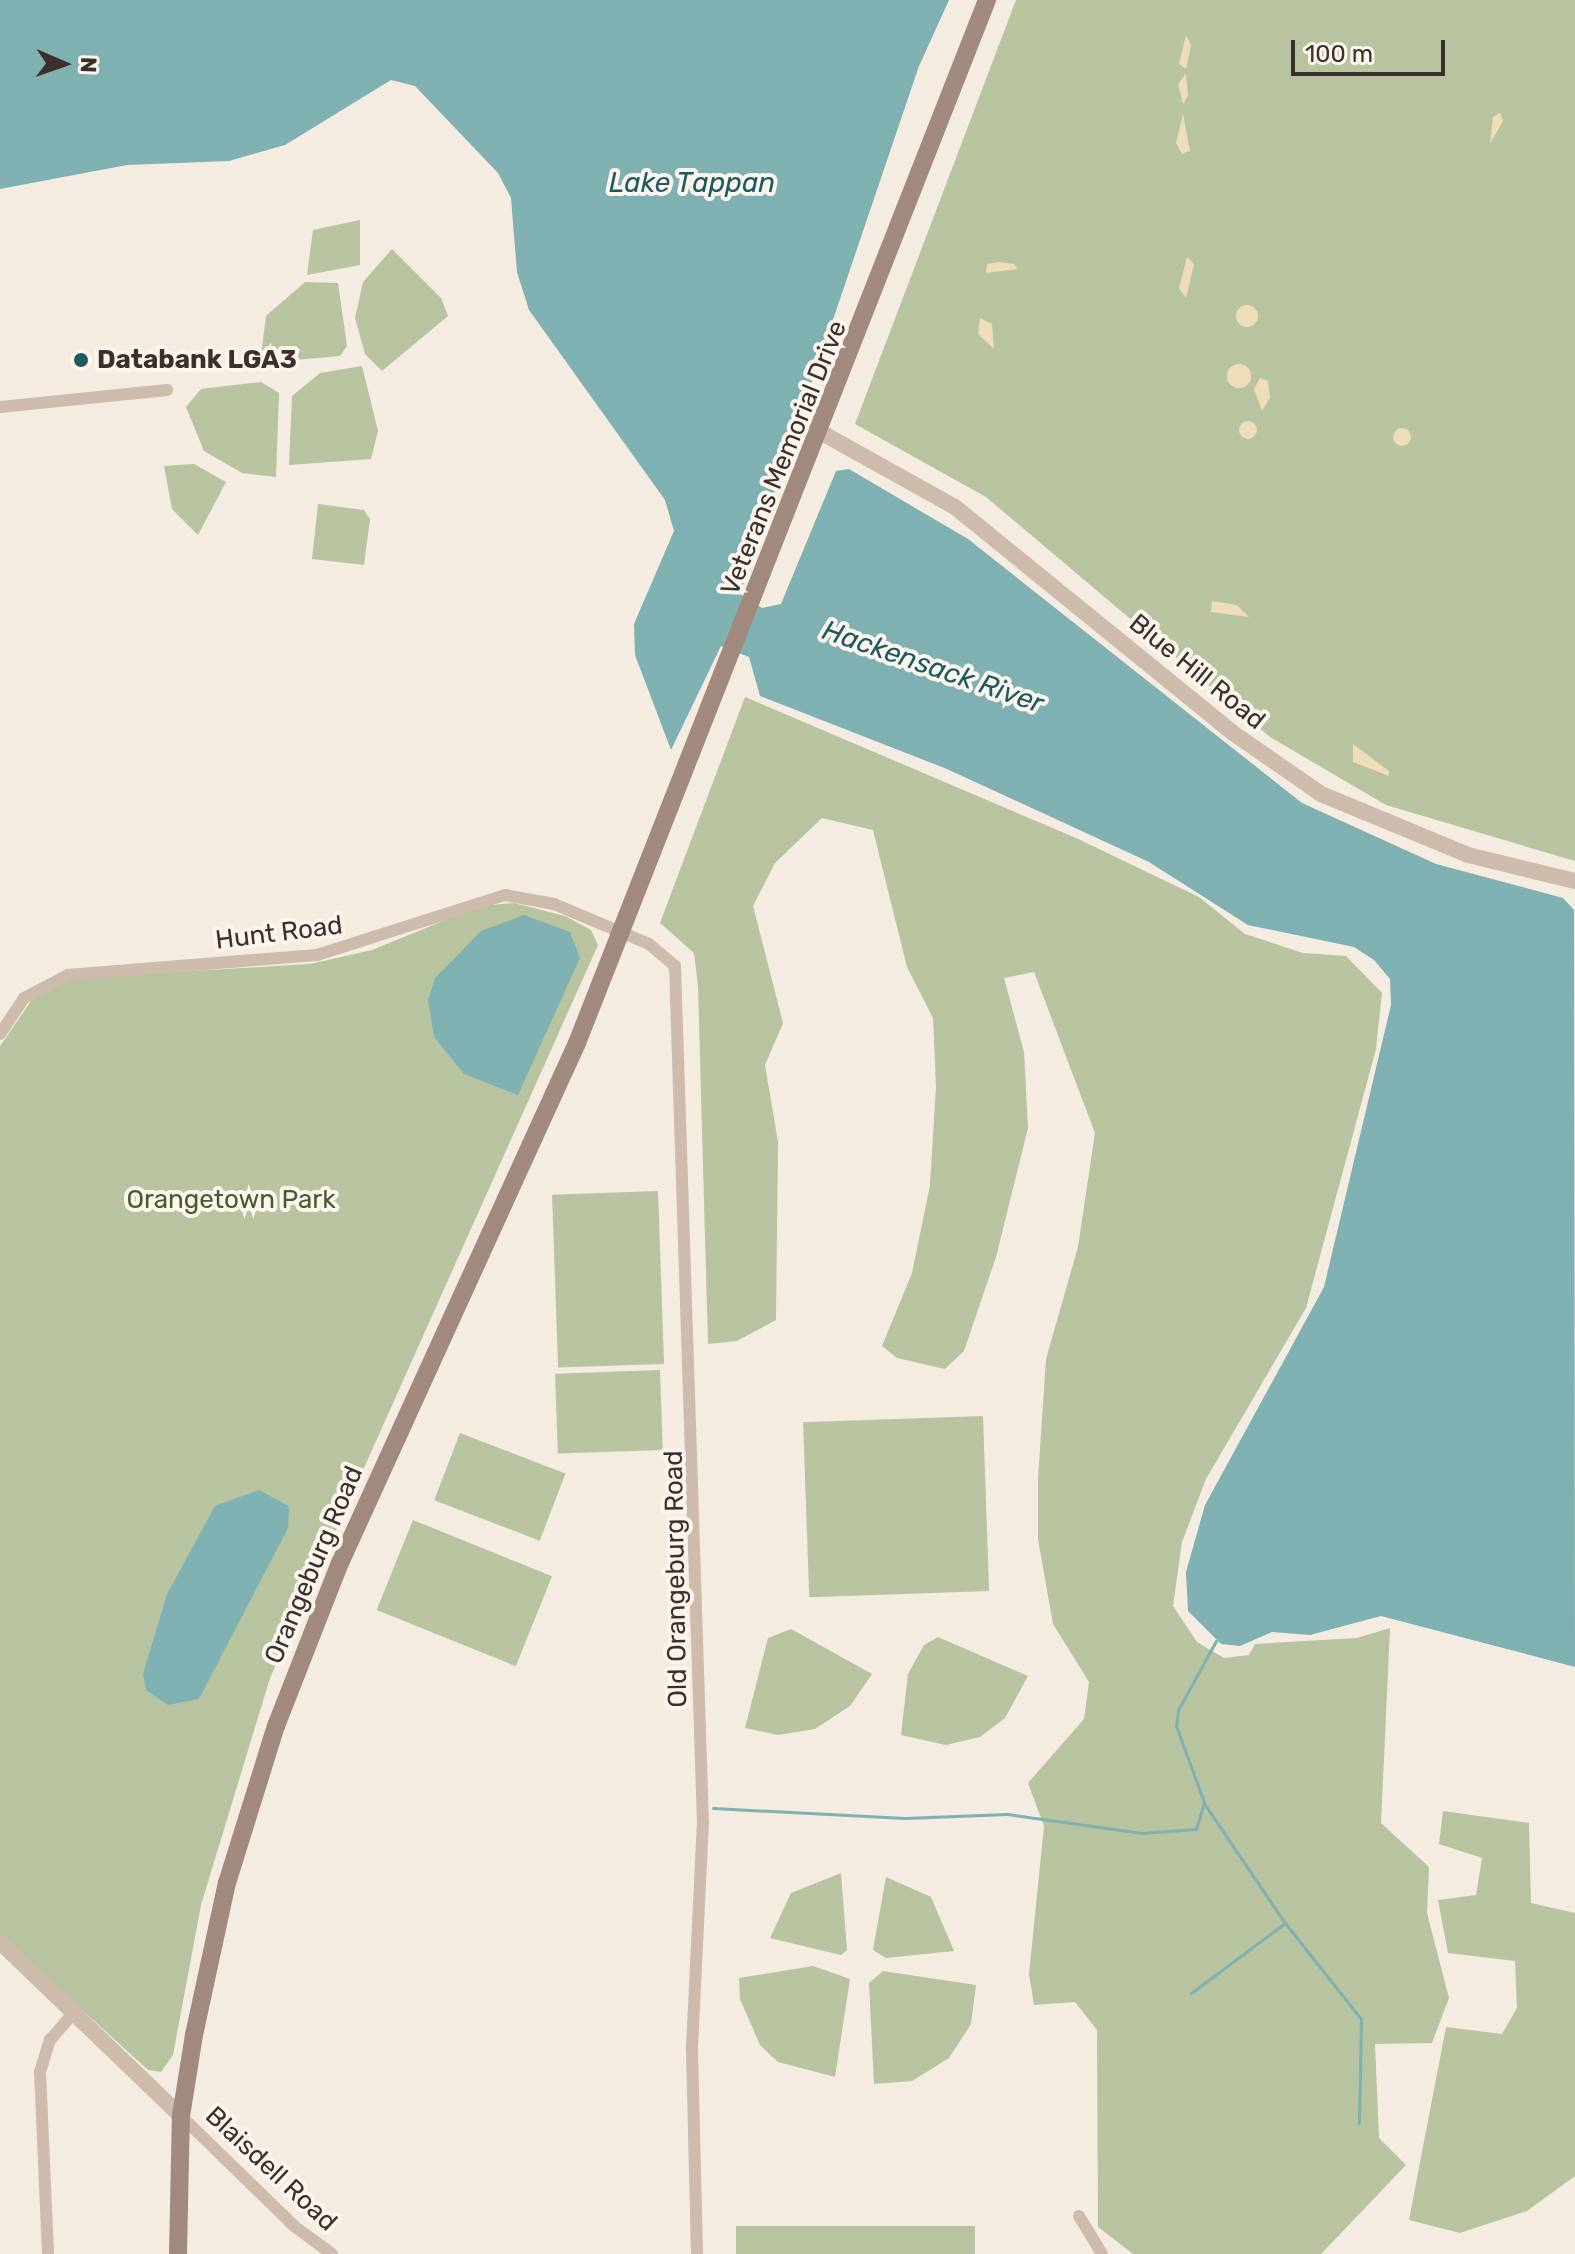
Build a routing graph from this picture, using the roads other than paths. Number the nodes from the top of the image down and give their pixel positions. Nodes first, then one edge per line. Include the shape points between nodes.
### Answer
1 (987, 0) edge
2 (167, 390) dead end
3 (0, 407) edge
4 (822, 433) junction
5 (1575, 881) edge
6 (622, 933) junction
7 (0, 1034) edge
8 (0, 1942) edge
9 (76, 2010) junction
10 (181, 2116) junction
11 (1079, 2216) dead end
12 (48, 2254) edge
13 (178, 2254) edge
14 (332, 2254) edge
15 (697, 2254) edge
16 (1102, 2254) edge

1 - 4 main road, Veterans Memorial Drive
2 - 3 street
4 - 5 street, Blue Hill Road via 955,507 1233,733 1321,794 1432,842
4 - 6 main road, Veterans Memorial Drive
6 - 7 street, Hunt Road via 544,900 490,897 317,955 68,975 24,998
6 - 10 main road, Orangeburg Road via 304,1649 227,1883
6 - 15 street, Old Orangeburg Road via 670,959 680,995 703,1822 692,2050
8 - 9 street
9 - 10 street
9 - 12 street via 50,2040 40,2072
10 - 13 main road, Orangeburg Road
10 - 14 street, Blaisdell Road via 284,2218
11 - 16 street

